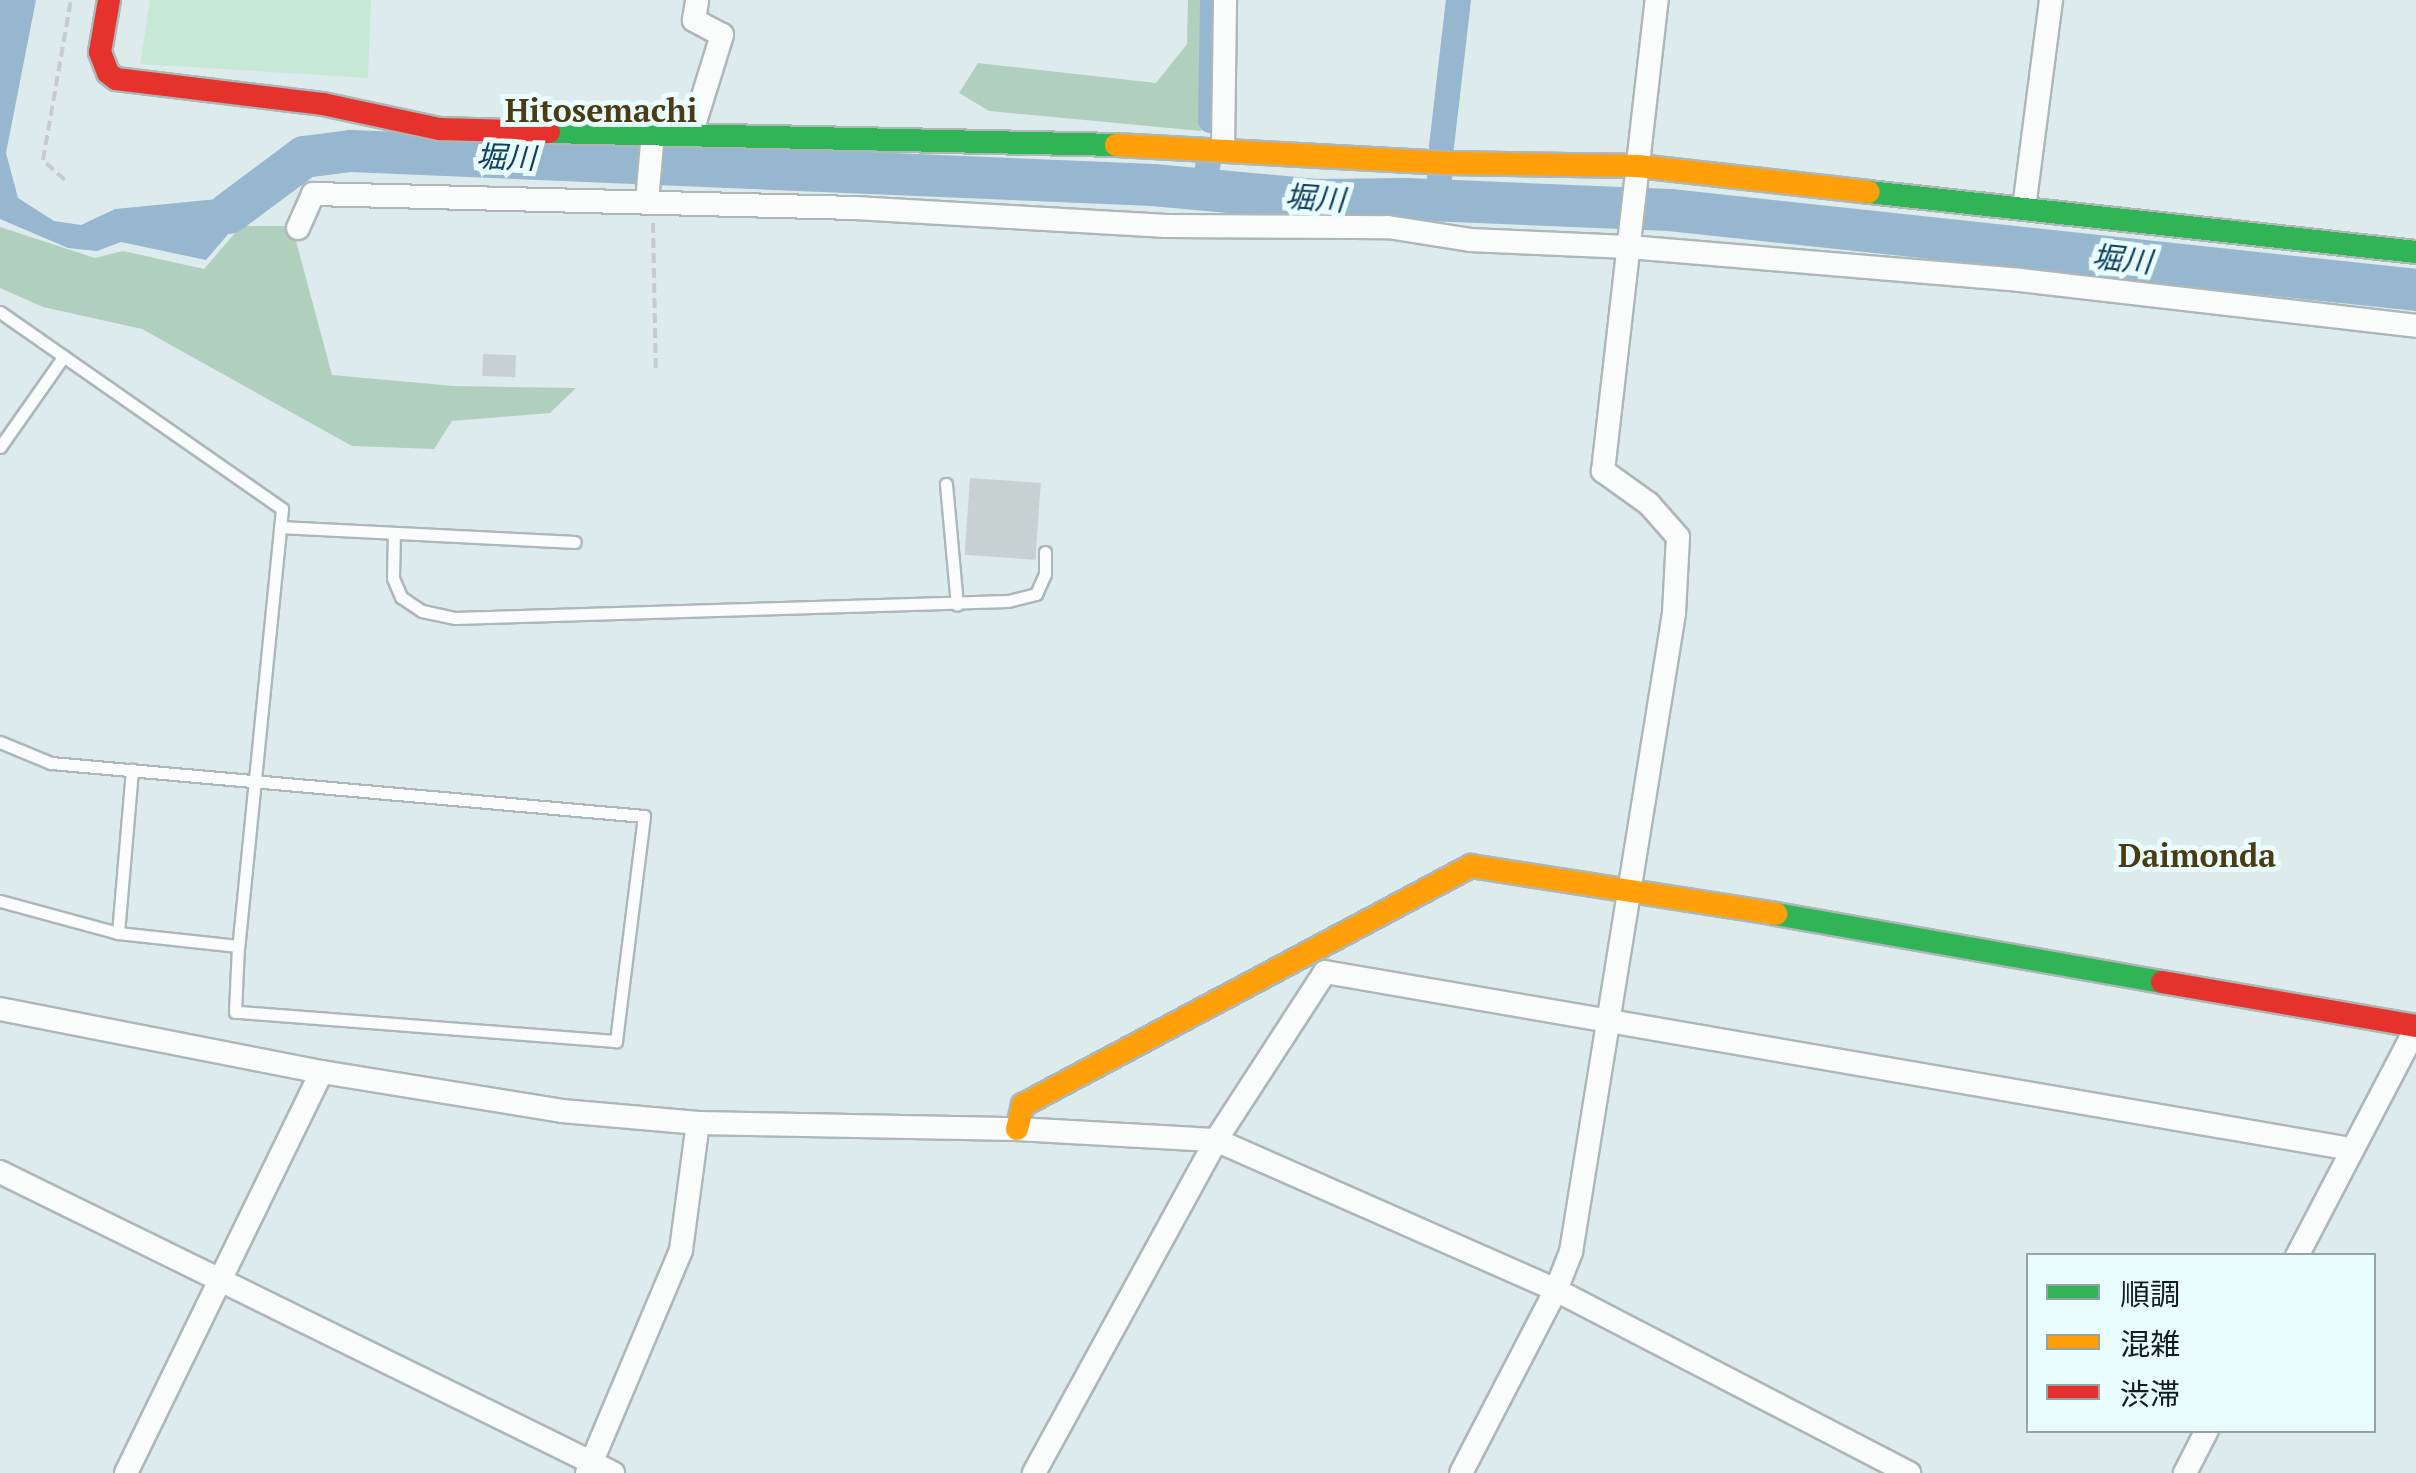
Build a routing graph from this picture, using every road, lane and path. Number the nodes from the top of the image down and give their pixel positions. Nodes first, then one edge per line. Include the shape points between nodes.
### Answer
1 (71, 0) edge
2 (109, 0) edge
3 (698, 0) edge
4 (1224, 0) edge
5 (1657, 0) edge
6 (2051, 0) edge
7 (652, 133) junction
8 (691, 135) junction
9 (1223, 148) junction
10 (1638, 166) junction
11 (65, 180) dead end
12 (647, 201) junction
13 (2024, 208) junction
14 (298, 228) dead end
15 (1628, 247) junction
16 (2416, 248) edge
17 (0, 312) edge
18 (2416, 326) edge
19 (64, 356) junction
20 (656, 373) dead end
21 (0, 447) edge
22 (946, 484) dead end
23 (280, 527) junction
24 (394, 533) junction
25 (575, 542) dead end
26 (1045, 552) dead end
27 (957, 605) junction
28 (0, 742) edge
29 (132, 770) junction
30 (253, 780) junction
31 (1626, 888) junction
32 (0, 901) edge
33 (118, 932) junction
34 (238, 946) junction
35 (0, 1009) edge
36 (1610, 1024) junction
37 (2416, 1027) edge
38 (322, 1072) junction
39 (698, 1123) junction
40 (1016, 1129) junction
41 (1216, 1140) junction
42 (2352, 1149) junction
43 (0, 1172) edge
44 (2299, 1253) edge
45 (223, 1278) junction
46 (1556, 1290) junction
47 (2205, 1433) edge
48 (597, 1469) edge
49 (126, 1473) edge
50 (1034, 1473) edge
51 (1461, 1473) edge
52 (1909, 1473) edge
53 (2185, 1473) edge

1 - 11 path via 43,160
2 - 7 street via 103,64 126,83 323,104 440,129
3 - 8 street via 694,20 722,34
4 - 9 street
5 - 10 street
6 - 13 street
7 - 8 street
7 - 12 street
8 - 9 street
9 - 10 street
10 - 13 street
10 - 15 street
12 - 14 street via 313,194
12 - 15 street via 1166,226 1388,227 1470,240
12 - 20 path
13 - 16 street
15 - 18 street via 2020,280
15 - 31 street via 1603,471 1678,537 1674,613
17 - 19 lane
19 - 21 lane
19 - 23 lane via 282,508
22 - 27 lane
23 - 24 lane
23 - 30 lane
24 - 25 lane
24 - 27 lane via 392,578 401,596 422,611 455,618
26 - 27 lane via 1036,594
28 - 29 lane via 51,763
29 - 30 lane
29 - 33 lane
30 - 34 lane
30 - 34 lane via 644,816 616,1041 235,1012
31 - 36 street
31 - 37 street
31 - 40 street via 1471,866 1022,1104
32 - 33 lane
33 - 34 lane
35 - 38 street
36 - 41 street via 1324,972
36 - 42 street
36 - 46 street via 1571,1252
37 - 42 street
38 - 39 street via 562,1111
38 - 45 street
39 - 40 street
39 - 48 street via 681,1250
40 - 41 street
41 - 46 street
41 - 50 street
42 - 44 street
43 - 45 street
45 - 48 street
45 - 49 street
46 - 51 street
46 - 52 street
47 - 53 street

